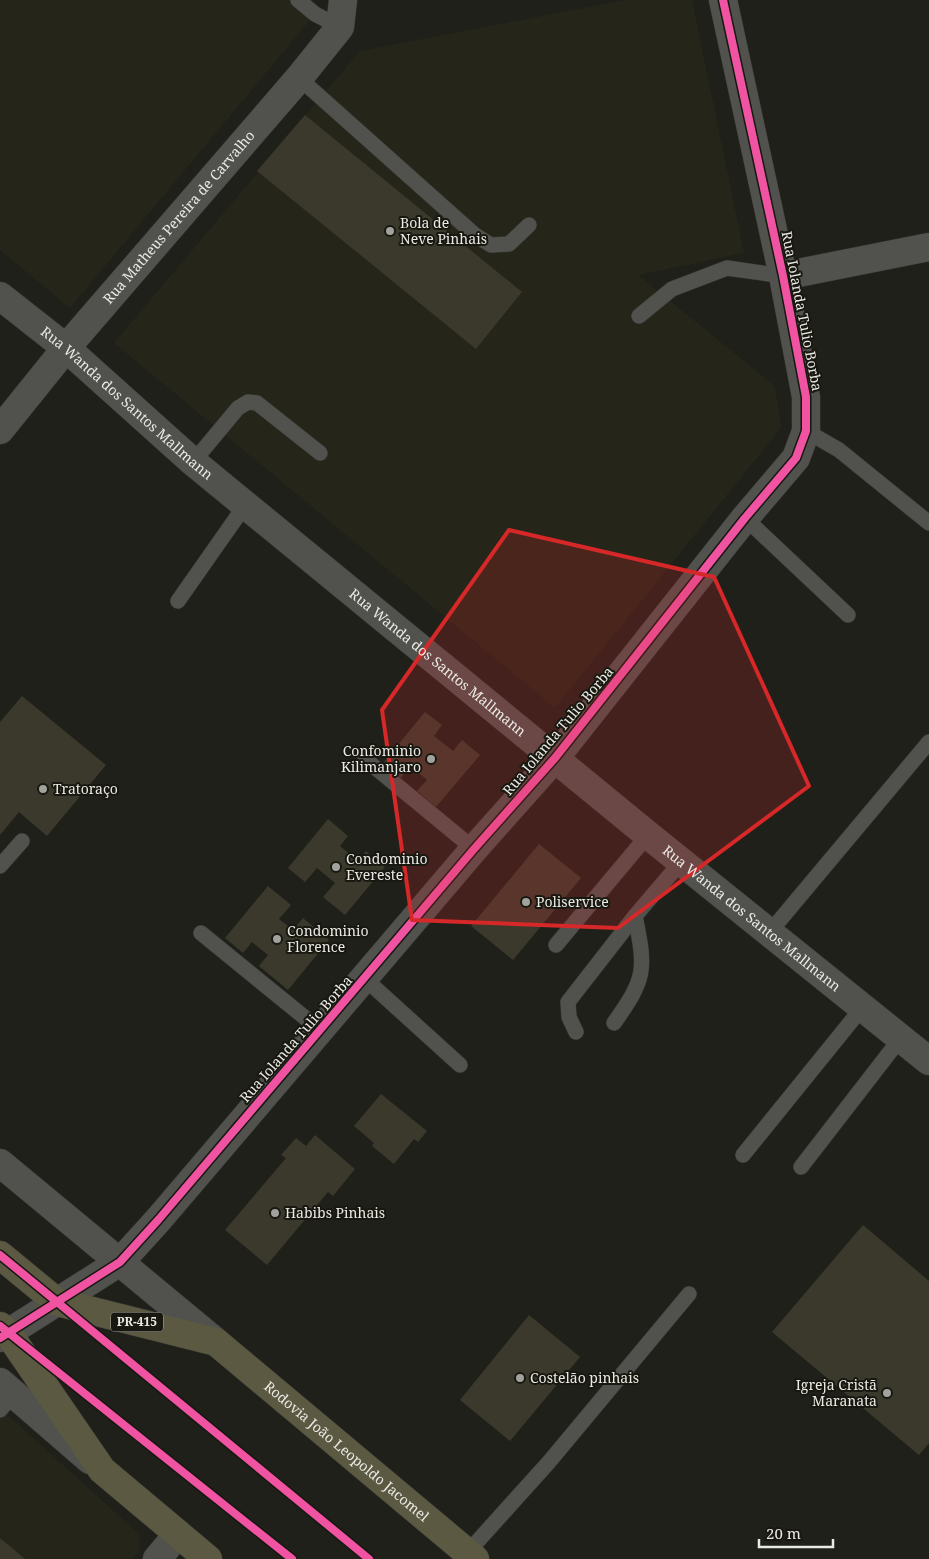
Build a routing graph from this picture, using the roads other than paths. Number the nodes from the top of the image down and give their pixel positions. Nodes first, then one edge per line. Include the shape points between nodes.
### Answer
1 (298, 0) edge
2 (344, 0) edge
3 (723, 0) edge
4 (340, 27) junction
5 (299, 78) junction
6 (529, 225) dead end
7 (929, 247) edge
8 (783, 276) junction
9 (0, 296) edge
10 (639, 316) dead end
11 (66, 348) junction
12 (0, 430) edge
13 (806, 431) junction
14 (320, 453) dead end
15 (193, 462) junction
16 (246, 504) junction
17 (745, 518) junction
18 (929, 523) edge
19 (178, 601) dead end
20 (848, 615) dead end
21 (929, 742) edge
22 (555, 758) junction
23 (365, 759) dead end
24 (648, 835) junction
25 (22, 841) dead end
26 (474, 848) junction
27 (682, 862) junction
28 (0, 866) edge
29 (635, 916) junction
30 (201, 933) dead end
31 (769, 933) junction
32 (556, 945) dead end
33 (364, 978) junction
34 (862, 1008) junction
35 (614, 1023) dead end
36 (320, 1030) junction
37 (576, 1032) dead end
38 (900, 1039) junction
39 (929, 1062) edge
40 (460, 1065) dead end
41 (742, 1155) dead end
42 (0, 1163) edge
43 (801, 1167) dead end
44 (0, 1255) edge
45 (120, 1262) junction
46 (689, 1294) dead end
47 (57, 1302) junction
48 (3, 1332) edge
49 (216, 1342) junction
50 (5, 1395) edge
51 (102, 1470) junction
52 (178, 1534) junction
53 (471, 1556) edge
54 (157, 1559) edge
55 (208, 1559) edge

1 - 4 lane via 315,14
2 - 4 street
3 - 8 street, Rua Iolanda Tulio Borba
4 - 5 street, Rua Matheus Pereira de Carvalho
5 - 6 lane via 475,235 491,245 508,244
5 - 11 street, Rua Matheus Pereira de Carvalho
7 - 8 street
8 - 10 lane via 727,268 672,289
8 - 13 street, Rua Iolanda Tulio Borba via 806,398
9 - 11 street, Rua Wanda dos Santos Mallmann
11 - 12 street, Rua Matheus Pereira de Carvalho
11 - 15 street, Rua Wanda dos Santos Mallmann
13 - 17 street, Rua Iolanda Tulio Borba via 796,458
13 - 18 lane via 839,450
14 - 15 lane via 257,403 248,402 238,408
15 - 16 street, Rua Wanda dos Santos Mallmann
16 - 19 lane
16 - 22 street, Rua Wanda dos Santos Mallmann
17 - 20 lane
17 - 22 street, Rua Iolanda Tulio Borba
21 - 31 lane
22 - 24 street, Rua Wanda dos Santos Mallmann
22 - 26 street, Rua Iolanda Tulio Borba
23 - 26 lane
24 - 27 street, Rua Wanda dos Santos Mallmann
24 - 32 lane
25 - 28 lane
26 - 33 street, Rua Iolanda Tulio Borba
27 - 29 lane
27 - 31 street, Rua Wanda dos Santos Mallmann
29 - 35 lane via 643,971 633,996
29 - 37 lane via 568,1002 569,1017
30 - 36 lane
31 - 34 street, Rua Wanda dos Santos Mallmann
33 - 36 street, Rua Iolanda Tulio Borba
33 - 40 lane
34 - 38 street, Rua Wanda dos Santos Mallmann
34 - 41 lane
36 - 45 street, Rua Iolanda Tulio Borba
38 - 39 street, Rua Wanda dos Santos Mallmann
38 - 43 lane
42 - 45 street, Rodovia João Leopoldo Jacomel
44 - 47 highway, Rodovia João Leopoldo Jacomel / PR-415
45 - 47 street, Rua Iolanda Tulio Borba
45 - 49 street, Rodovia João Leopoldo Jacomel
46 - 53 lane
47 - 48 street, Rua Iolanda Tulio Borba
47 - 49 highway, Rodovia João Leopoldo Jacomel / PR-415
48 - 51 highway
49 - 53 highway, Rodovia João Leopoldo Jacomel
50 - 51 street
51 - 52 highway
52 - 54 street
52 - 55 highway

